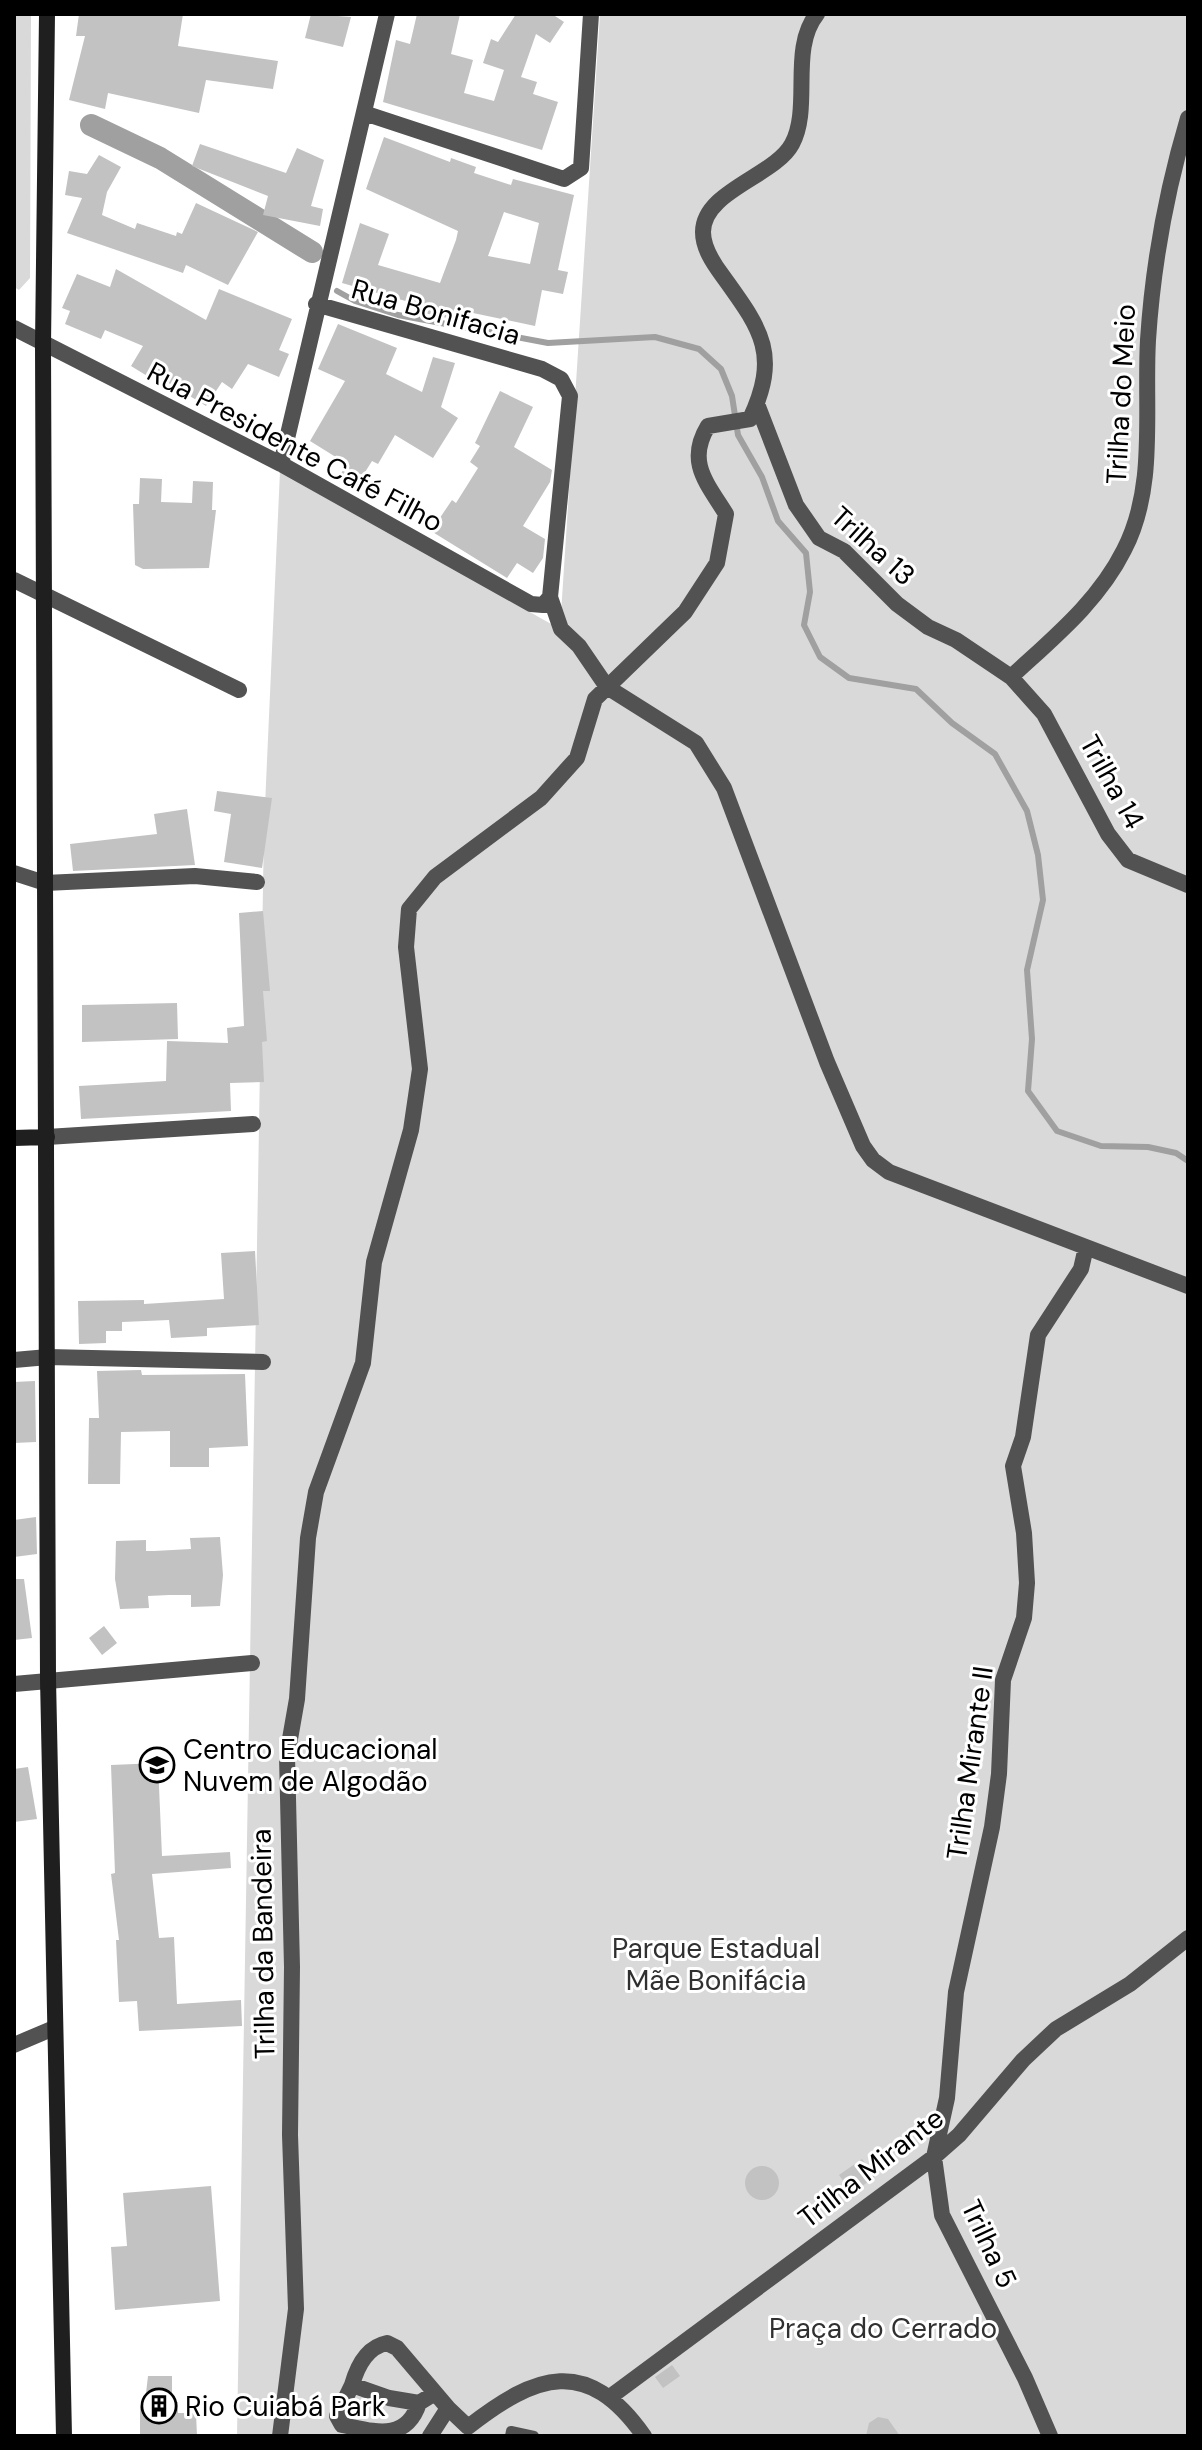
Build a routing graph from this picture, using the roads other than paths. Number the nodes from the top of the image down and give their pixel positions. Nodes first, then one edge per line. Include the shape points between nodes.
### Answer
1 (47, 14) edge
2 (387, 14) edge
3 (591, 14) edge
4 (817, 14) edge
5 (364, 113) junction
6 (1188, 118) edge
7 (316, 304) junction
8 (14, 328) edge
9 (43, 345) junction
10 (753, 412) junction
11 (281, 464) junction
12 (14, 580) edge
13 (45, 592) junction
14 (550, 597) junction
15 (1011, 677) junction
16 (607, 687) junction
17 (239, 690) dead end
18 (14, 873) edge
19 (257, 882) dead end
20 (45, 883) junction
21 (1188, 885) edge
22 (253, 1124) dead end
23 (47, 1137) junction
24 (14, 1138) edge
25 (1086, 1247) junction
26 (1188, 1286) edge
27 (48, 1357) junction
28 (14, 1360) edge
29 (263, 1362) dead end
30 (252, 1663) dead end
31 (48, 1679) junction
32 (14, 1684) edge
33 (1188, 1938) edge
34 (54, 2028) junction
35 (14, 2045) edge
36 (934, 2157) junction
37 (352, 2385) junction
38 (435, 2393) junction
39 (610, 2397) junction
40 (419, 2403) junction
41 (448, 2408) junction
42 (467, 2432) edge
43 (639, 2433) edge
44 (64, 2436) edge
45 (280, 2436) edge
46 (430, 2436) edge
47 (510, 2436) edge
48 (534, 2436) edge
49 (1050, 2436) edge

1 - 9 street
2 - 5 street
3 - 5 street via 581,168 564,179
4 - 10 street via 805,51 791,147 717,202 703,224 711,260 759,326 766,354
5 - 7 street
6 - 15 street, Trilha do Meio via 1155,248 1139,512 1104,584
7 - 11 street
7 - 14 street, Rua Bonifacia via 542,369 561,379 570,396
8 - 9 street, Rua Presidente Café Filho
9 - 11 street, Rua Presidente Café Filho
9 - 13 street
10 - 15 street, Trilha 13 via 796,505 819,538 844,551 928,627
10 - 16 street, Trilha da Bandeira via 708,426 700,439 698,470 726,514 717,563 685,612
11 - 14 street, Rua Presidente Café Filho via 531,604 543,605
12 - 13 street
13 - 17 street
13 - 20 street
14 - 16 street via 561,629
15 - 21 street, Trilha 14 via 1044,714 1108,834 1128,860
16 - 25 street via 682,732 708,758 827,1062 873,1160 889,1172
16 - 45 street, Trilha da Bandeira via 595,699 577,758 550,788 435,877 409,909 406,947 420,1069 411,1130 374,1262 363,1363 316,1492 287,1756 296,2309
18 - 20 street
19 - 20 street via 195,876
20 - 23 street
22 - 23 street
23 - 24 street
23 - 27 street
25 - 26 street
25 - 36 street, Trilha Mirante II via 1081,1269 1038,1335 1023,1437 1013,1466 1024,1533 1024,1618 1003,1680 994,1814 958,1979 947,2098
27 - 28 street
27 - 29 street
27 - 31 street
30 - 31 street
31 - 32 street
31 - 34 street
33 - 36 street, Trilha Mirante via 1130,1984 1056,2029
34 - 35 street
34 - 44 street
36 - 39 street, Trilha Mirante
36 - 49 street, Trilha 5 via 942,2215
37 - 38 street via 373,2348 387,2343
37 - 40 street
37 - 40 street via 337,2416 342,2425 389,2434 405,2426
38 - 40 street
38 - 41 street
39 - 42 street via 574,2382 538,2384 510,2395
39 - 43 street
41 - 42 street
41 - 46 street
47 - 48 lane via 511,2431

